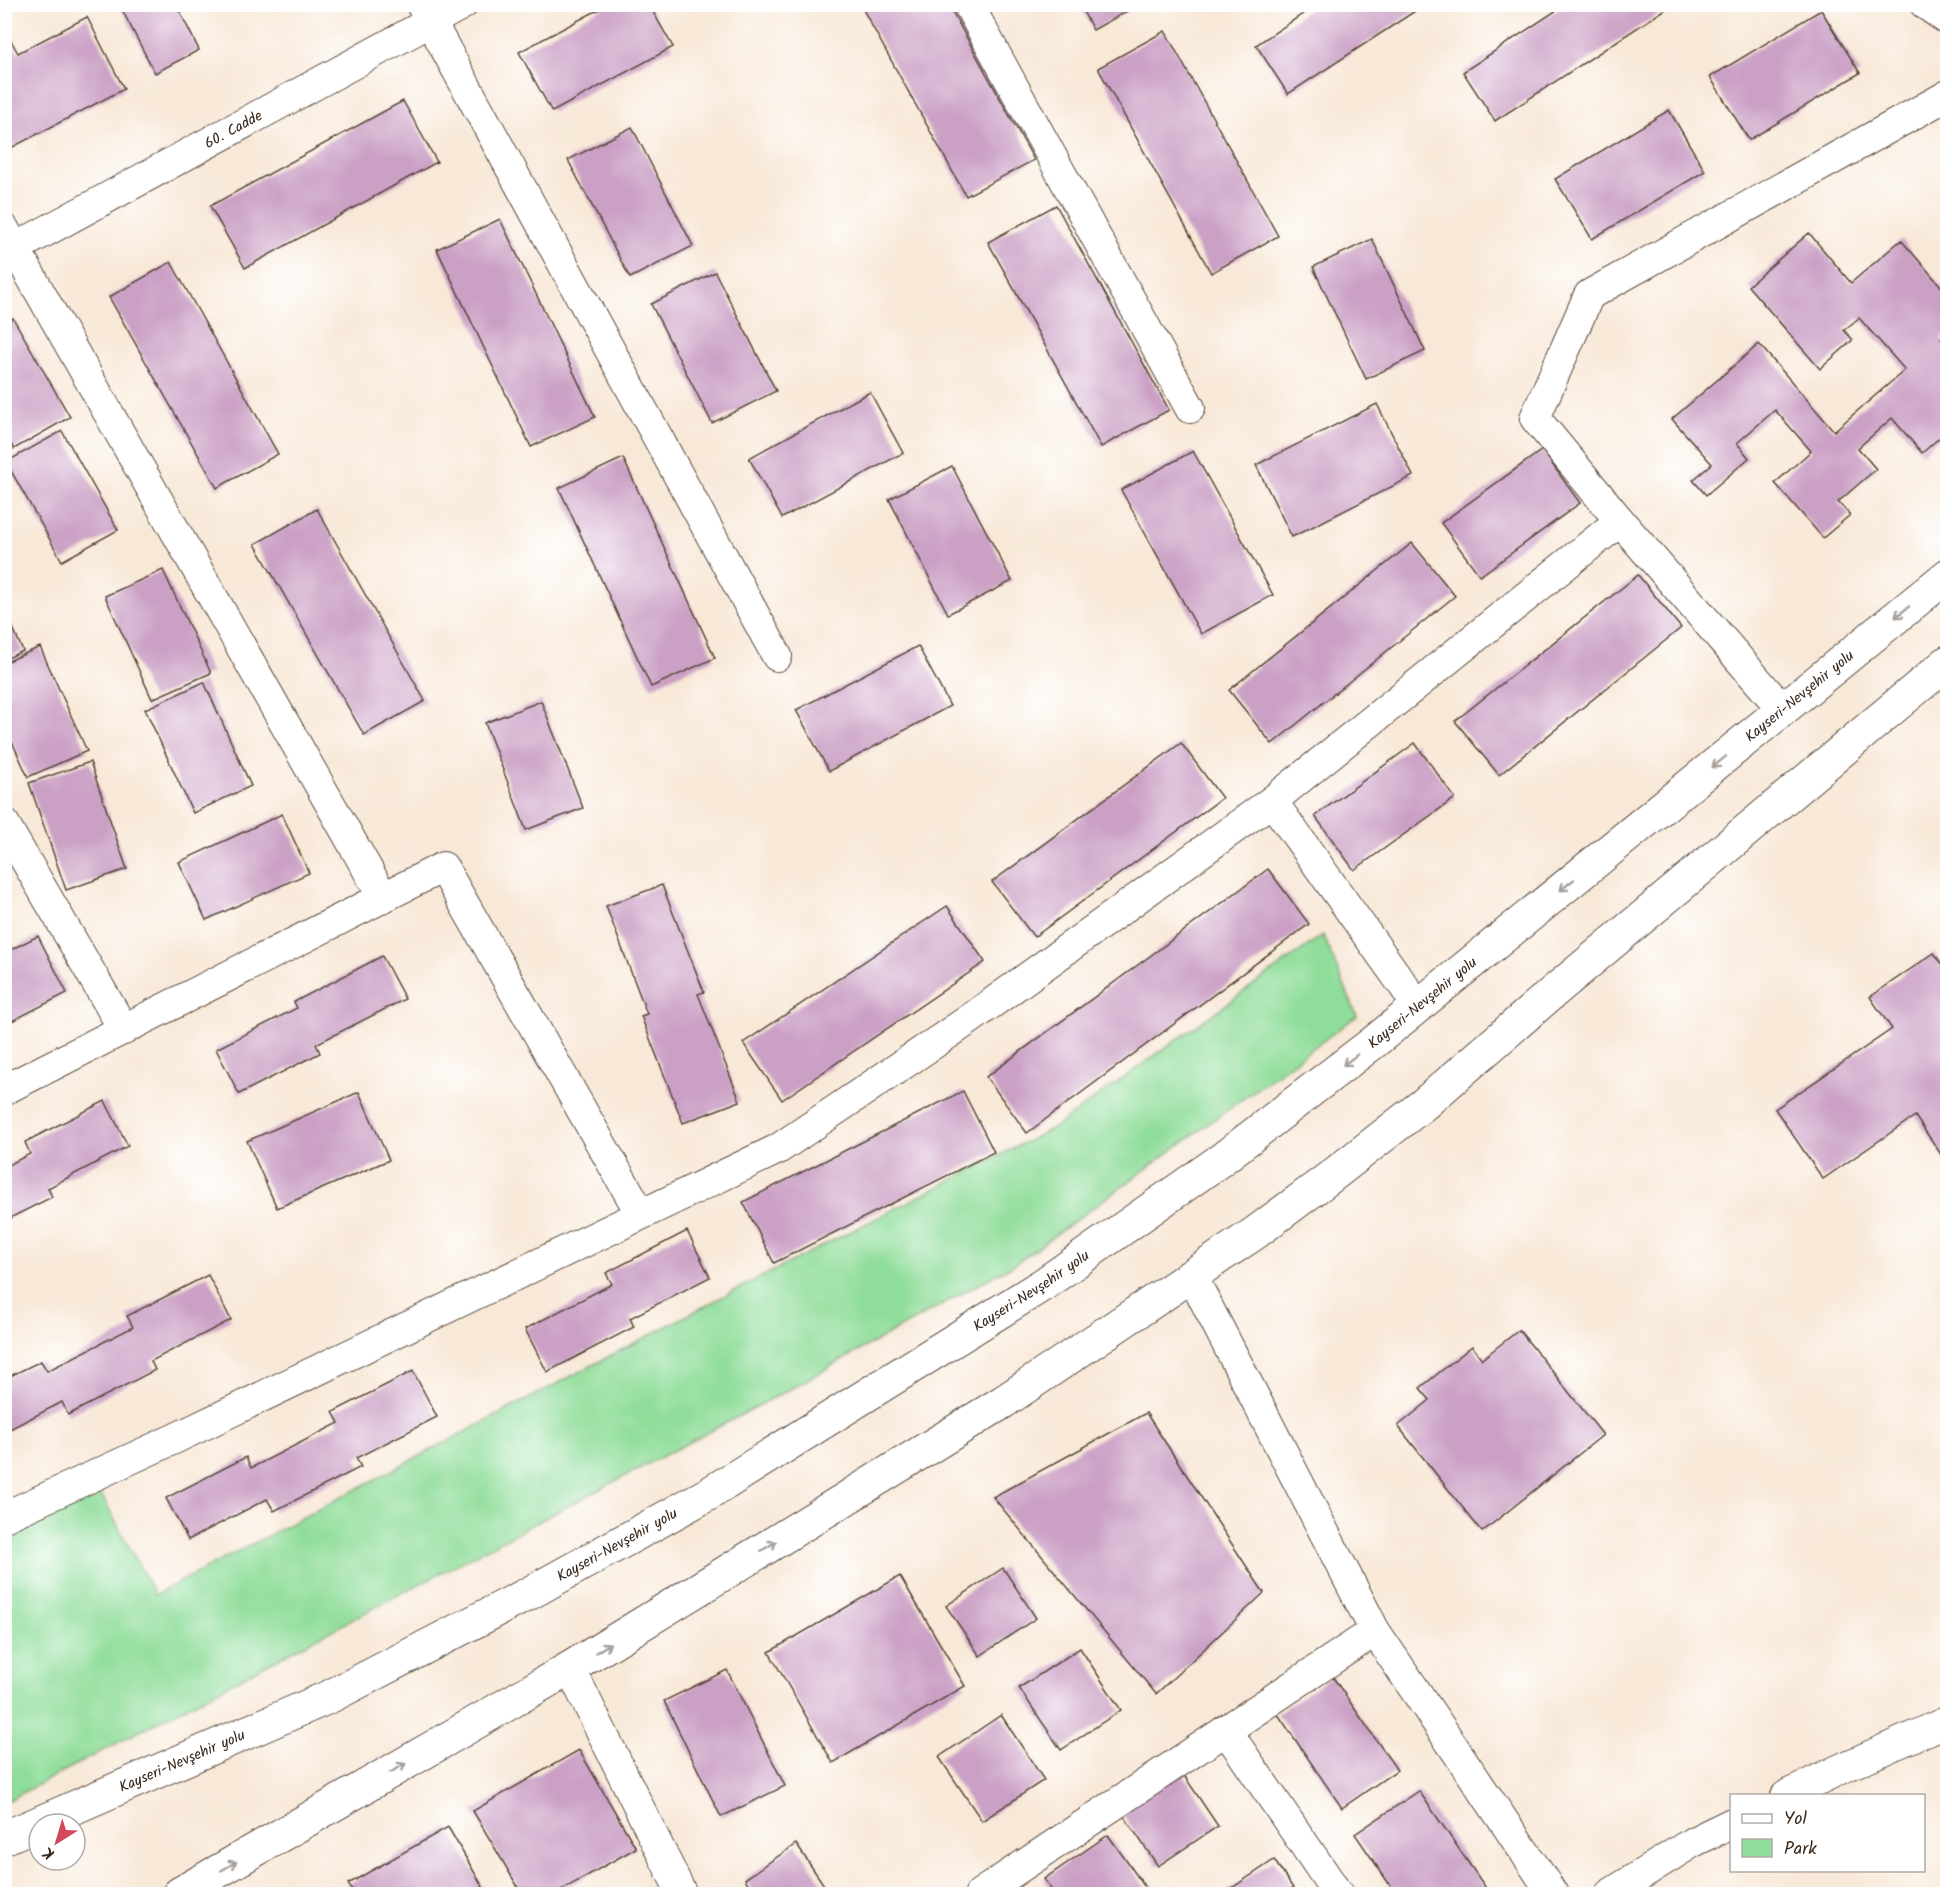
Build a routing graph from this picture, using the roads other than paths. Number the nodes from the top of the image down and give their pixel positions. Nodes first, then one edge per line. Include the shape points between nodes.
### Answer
1 (463, 4) edge
2 (968, 4) edge
3 (1925, 4) edge
4 (426, 13) edge
5 (1947, 20) edge
6 (1947, 95) edge
7 (9, 243) edge
8 (1190, 408) dead end
9 (1620, 522) junction
10 (1947, 575) edge
11 (777, 656) dead end
12 (1947, 662) edge
13 (1784, 710) junction
14 (1272, 801) junction
15 (4, 823) edge
16 (383, 897) junction
17 (1418, 1006) junction
18 (124, 1030) junction
19 (4, 1090) edge
20 (641, 1214) junction
21 (1192, 1276) junction
22 (4, 1517) edge
23 (1375, 1631) junction
24 (570, 1668) junction
25 (1947, 1721) edge
26 (1226, 1730) junction
27 (1790, 1794) edge
28 (1730, 1824) edge
29 (4, 1838) edge
30 (997, 1890) edge
31 (178, 1894) edge
32 (682, 1894) edge
33 (1338, 1894) edge
34 (1553, 1894) edge
35 (1610, 1894) edge

1 - 4 street, 60. Cadde
2 - 8 street
3 - 5 street
4 - 7 street, 60. Cadde
4 - 11 street
6 - 9 street via 1589,296 1535,418
7 - 16 street
9 - 13 street
9 - 14 street
10 -> 13 highway, Kayseri-Nevşehir yolu
12 - 21 highway via 1424,1104 1307,1195
13 -> 17 highway, Kayseri-Nevşehir yolu
14 - 17 street
14 - 20 street via 970,1019 778,1149
15 - 18 street
16 - 18 street
16 - 20 street via 443,867
17 -> 29 highway, Kayseri-Nevşehir yolu via 1222,1159 1044,1284 710,1493 528,1594 331,1696
18 - 19 street
20 - 22 street
21 - 23 street
24 -> 21 highway via 1003,1402
23 - 26 street
23 - 34 street
31 -> 24 highway
24 - 32 street
25 - 27 street
26 - 30 street
26 - 33 street
28 - 35 street

